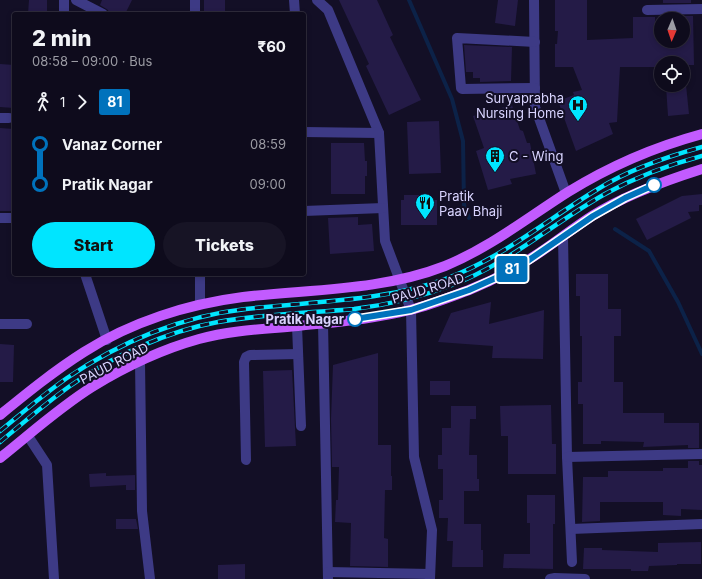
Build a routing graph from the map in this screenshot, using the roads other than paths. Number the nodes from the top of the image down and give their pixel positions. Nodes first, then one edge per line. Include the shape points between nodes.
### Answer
1 (64, 0) edge
2 (76, 0) edge
3 (195, 0) edge
4 (294, 0) edge
5 (317, 0) edge
6 (534, 0) edge
7 (702, 9) edge
8 (647, 10) dead end
9 (64, 12) edge
10 (99, 12) edge
11 (195, 12) edge
12 (295, 12) edge
13 (535, 42) junction
14 (535, 88) junction
15 (306, 132) edge
16 (379, 133) junction
17 (702, 134) edge
18 (702, 169) edge
19 (566, 193) junction
20 (383, 208) junction
21 (306, 211) edge
22 (0, 218) edge
23 (12, 218) edge
24 (563, 237) junction
25 (86, 276) edge
26 (200, 276) edge
27 (400, 280) junction
28 (200, 304) junction
29 (411, 310) junction
30 (323, 323) junction
31 (0, 324) edge
32 (27, 324) dead end
33 (297, 326) junction
34 (107, 340) junction
35 (298, 354) junction
36 (140, 362) junction
37 (0, 415) edge
38 (301, 426) dead end
39 (28, 436) junction
40 (702, 454) edge
41 (567, 457) junction
42 (0, 458) edge
43 (246, 460) dead end
44 (702, 524) edge
45 (571, 529) junction
46 (572, 562) dead end
47 (328, 575) edge
48 (430, 576) edge
49 (54, 579) edge
50 (150, 579) edge
51 (550, 579) edge
52 (585, 579) edge

1 - 9 street
2 - 10 street
3 - 11 street
4 - 12 street
5 - 16 street via 328,10
6 - 13 street
7 - 8 street
13 - 14 street
13 - 14 street via 457,38 462,89
14 - 19 street via 535,107
15 - 16 street
16 - 20 street
17 - 19 main road, PAUD ROAD via 647,151
18 - 24 main road, PAUD ROAD via 625,198
19 - 27 main road, PAUD ROAD via 495,241 471,254
20 - 21 street
20 - 27 street via 386,241
22 - 23 street
24 - 29 main road, PAUD ROAD via 498,277
24 - 41 street
25 - 34 street
26 - 28 street
27 - 28 main road, PAUD ROAD via 351,288 243,297
27 - 29 street
28 - 34 main road, PAUD ROAD via 157,317
29 - 30 main road, PAUD ROAD
29 - 48 street via 414,457 432,530
30 - 33 main road, PAUD ROAD
30 - 47 street
31 - 32 street
33 - 35 street
33 - 36 main road, PAUD ROAD via 255,329 199,339
34 - 37 main road, PAUD ROAD via 58,369
35 - 38 street
35 - 43 street via 250,355 244,362
36 - 39 main road, PAUD ROAD via 91,387
36 - 50 street via 142,511
39 - 42 main road, PAUD ROAD
39 - 49 street via 47,465
40 - 41 street
41 - 45 street
44 - 45 street
45 - 46 street
47 - 48 street
51 - 52 street

